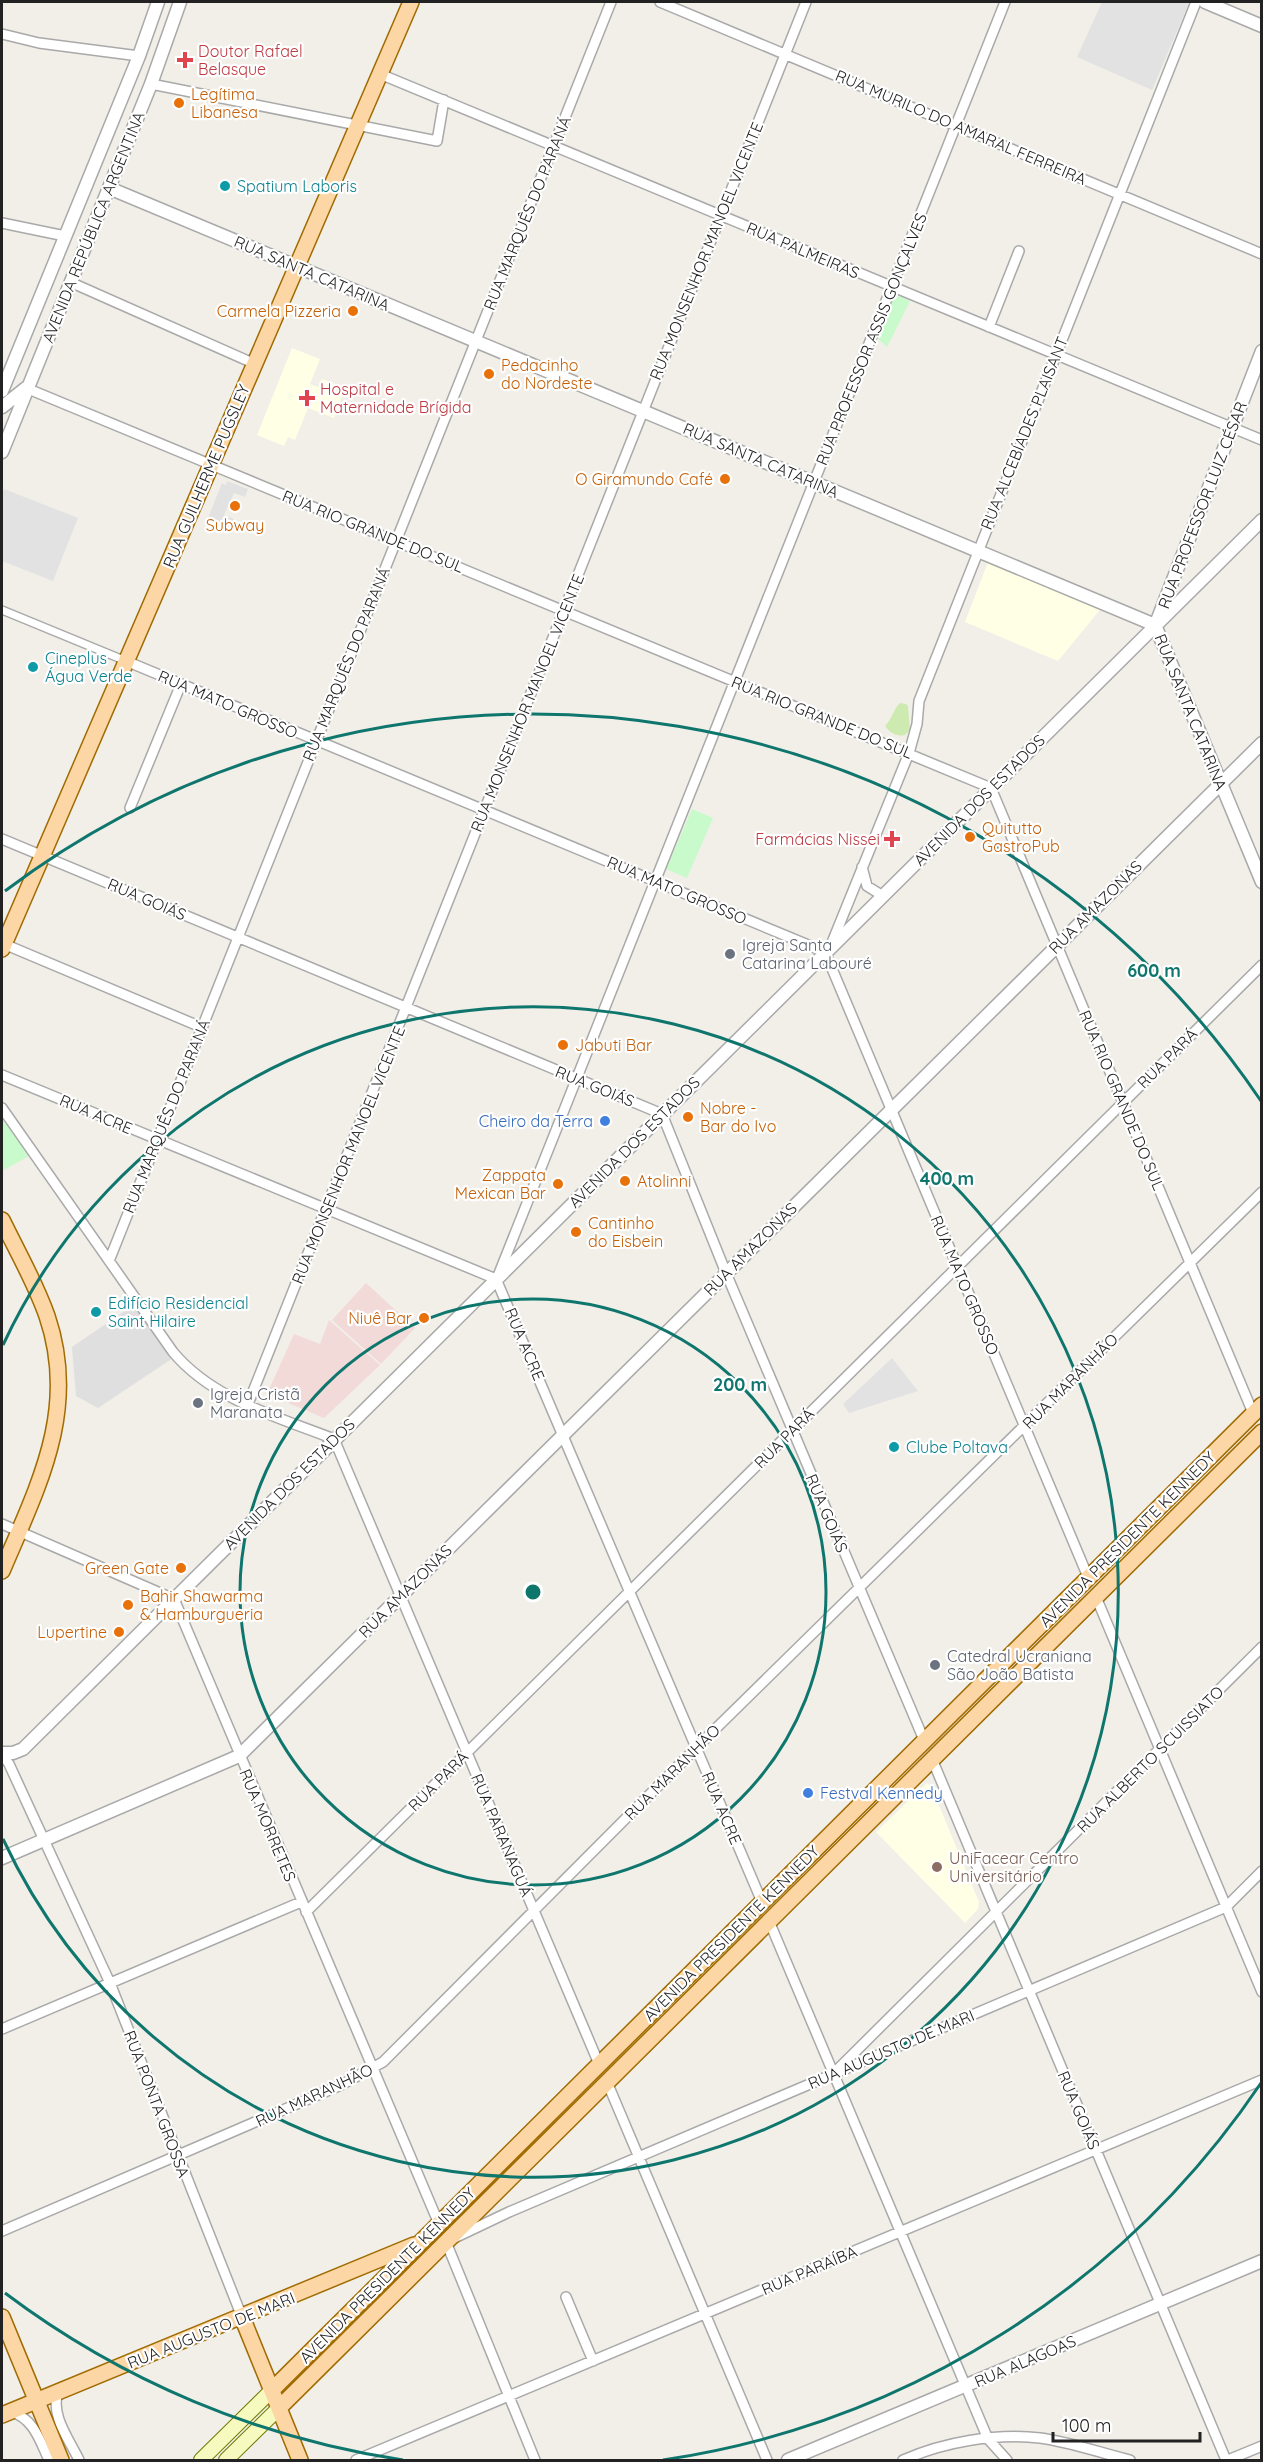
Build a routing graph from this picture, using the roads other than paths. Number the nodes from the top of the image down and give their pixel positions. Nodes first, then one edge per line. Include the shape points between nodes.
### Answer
1 (158, 2) edge
2 (180, 2) edge
3 (411, 2) edge
4 (611, 2) edge
5 (660, 2) edge
6 (806, 2) edge
7 (1005, 2) edge
8 (1196, 2) edge
9 (1205, 2) edge
10 (1262, 26) edge
11 (2, 34) edge
12 (785, 54) junction
13 (139, 56) junction
14 (380, 74) junction
15 (151, 84) junction
16 (444, 100) junction
17 (358, 125) junction
18 (956, 125) junction
19 (554, 146) junction
20 (109, 188) junction
21 (1120, 193) junction
22 (721, 216) junction
23 (2, 223) edge
24 (65, 236) junction
25 (1019, 251) dead end
26 (1262, 254) edge
27 (297, 266) junction
28 (70, 282) junction
29 (892, 286) junction
30 (989, 327) junction
31 (476, 341) junction
32 (1262, 351) edge
33 (1056, 355) junction
34 (255, 364) junction
35 (27, 388) junction
36 (2, 391) edge
37 (2, 407) edge
38 (643, 411) junction
39 (1231, 428) junction
40 (1262, 440) edge
41 (2, 452) edge
42 (211, 464) junction
43 (814, 482) junction
44 (1262, 520) edge
45 (396, 541) junction
46 (978, 550) junction
47 (2, 610) edge
48 (564, 610) junction
49 (1155, 625) junction
50 (126, 662) junction
51 (734, 681) junction
52 (181, 684) junction
53 (316, 740) junction
54 (1262, 743) edge
55 (909, 753) junction
56 (1220, 784) junction
57 (992, 788) junction
58 (130, 808) dead end
59 (484, 810) junction
60 (2, 838) edge
61 (43, 856) junction
62 (862, 867) junction
63 (655, 881) junction
64 (1262, 882) edge
65 (883, 896) junction
66 (238, 937) junction
67 (3, 946) edge
68 (1056, 946) junction
69 (828, 950) junction
70 (1262, 965) edge
71 (406, 1008) junction
72 (201, 1027) junction
73 (2, 1075) edge
74 (576, 1079) junction
75 (1123, 1102) junction
76 (2, 1108) edge
77 (891, 1109) junction
78 (662, 1114) junction
79 (157, 1139) junction
80 (1262, 1192) edge
81 (326, 1209) junction
82 (2, 1220) edge
83 (109, 1261) junction
84 (1190, 1263) junction
85 (957, 1267) junction
86 (726, 1273) junction
87 (496, 1279) junction
88 (248, 1404) junction
89 (1257, 1409) edge
90 (1024, 1426) junction
91 (793, 1430) junction
92 (1261, 1433) edge
93 (563, 1434) junction
94 (334, 1439) junction
95 (2, 1524) edge
96 (18, 1531) junction
97 (2, 1571) edge
98 (1088, 1577) junction
99 (859, 1589) junction
100 (631, 1590) junction
101 (400, 1596) junction
102 (1096, 1597) junction
103 (174, 1599) junction
104 (1262, 1647) edge
105 (1005, 1660) junction
106 (1013, 1678) junction
107 (924, 1740) junction
108 (696, 1748) junction
109 (1160, 1750) junction
110 (467, 1752) junction
111 (2, 1753) edge
112 (239, 1756) junction
113 (932, 1760) junction
114 (44, 1839) junction
115 (2, 1858) edge
116 (1262, 1871) edge
117 (302, 1902) junction
118 (762, 1902) junction
119 (1226, 1906) junction
120 (534, 1910) junction
121 (306, 1912) junction
122 (996, 1913) junction
123 (769, 1921) junction
124 (717, 1947) junction
125 (730, 1960) junction
126 (110, 1983) junction
127 (1029, 1990) junction
128 (1262, 1992) edge
129 (2, 2029) edge
130 (599, 2064) junction
131 (372, 2070) junction
132 (834, 2074) junction
133 (1262, 2080) edge
134 (607, 2082) junction
135 (1095, 2150) junction
136 (177, 2156) junction
137 (638, 2157) junction
138 (491, 2197) junction
139 (509, 2212) junction
140 (439, 2224) junction
141 (2, 2231) edge
142 (900, 2232) junction
143 (446, 2242) junction
144 (419, 2243) junction
145 (381, 2259) junction
146 (1262, 2261) edge
147 (393, 2270) junction
148 (405, 2283) junction
149 (566, 2297) dead end
150 (1160, 2304) junction
151 (705, 2314) junction
152 (2, 2317) edge
153 (242, 2317) junction
154 (593, 2361) junction
155 (965, 2386) junction
156 (272, 2390) junction
157 (58, 2392) junction
158 (508, 2397) junction
159 (37, 2401) junction
160 (279, 2408) junction
161 (6, 2413) edge
162 (988, 2439) junction
163 (1262, 2446) edge
164 (49, 2460) edge
165 (61, 2460) edge
166 (79, 2460) edge
167 (201, 2460) edge
168 (226, 2460) edge
169 (300, 2460) edge
170 (356, 2460) edge
171 (535, 2460) edge
172 (767, 2460) edge
173 (788, 2460) edge
174 (903, 2460) edge
175 (1007, 2460) edge
176 (1130, 2460) edge
177 (1227, 2460) edge

1 - 13 street, AVENIDA REPÚBLICA ARGENTINA
2 - 15 street, AVENIDA REPÚBLICA ARGENTINA
3 - 14 main road, RUA GUILHERME PUGSLEY
4 - 19 street, RUA MARQUÊS DO PARANÁ
5 - 12 street, RUA MURILO DO AMARAL FERREIRA
6 - 12 street, RUA MONSENHOR MANOEL VICENTE
7 - 18 street, RUA PROFESSOR ASSIS GONÇALVES
8 - 21 street, RUA ALCEBÍADES PLAISANT
9 - 10 street
11 - 13 street via 39,43
12 - 18 street, RUA MURILO DO AMARAL FERREIRA
12 - 22 street, RUA MONSENHOR MANOEL VICENTE
13 - 24 street, AVENIDA REPÚBLICA ARGENTINA
14 - 16 street, RUA PALMEIRAS
14 - 17 main road, RUA GUILHERME PUGSLEY
15 - 17 street
15 - 20 street, AVENIDA REPÚBLICA ARGENTINA
16 - 17 street via 437,141
16 - 19 street, RUA PALMEIRAS
17 - 27 main road, RUA GUILHERME PUGSLEY
18 - 21 street, RUA MURILO DO AMARAL FERREIRA
18 - 29 street, RUA PROFESSOR ASSIS GONÇALVES
19 - 22 street, RUA PALMEIRAS
19 - 31 street, RUA MARQUÊS DO PARANÁ
20 - 27 street, RUA SANTA CATARINA
20 - 28 street, AVENIDA REPÚBLICA ARGENTINA
21 - 26 street, RUA MURILO DO AMARAL FERREIRA
21 - 33 street, RUA ALCEBÍADES PLAISANT
22 - 29 street, RUA PALMEIRAS
22 - 38 street, RUA MONSENHOR MANOEL VICENTE
23 - 24 street
24 - 36 street, AVENIDA REPÚBLICA ARGENTINA
25 - 30 street
27 - 31 street, RUA SANTA CATARINA
27 - 34 main road, RUA GUILHERME PUGSLEY
28 - 34 street
28 - 35 street, AVENIDA REPÚBLICA ARGENTINA
29 - 30 street, RUA PALMEIRAS
29 - 43 street, RUA PROFESSOR ASSIS GONÇALVES
30 - 33 street, RUA PALMEIRAS
31 - 38 street, RUA SANTA CATARINA
31 - 45 street, RUA MARQUÊS DO PARANÁ
32 - 39 street, RUA PROFESSOR LUIZ CÉSAR
33 - 39 street, RUA PALMEIRAS
33 - 46 street, RUA ALCEBÍADES PLAISANT
34 - 42 main road, RUA GUILHERME PUGSLEY
35 - 37 street
35 - 41 street, AVENIDA REPÚBLICA ARGENTINA
35 - 42 street, RUA RIO GRANDE DO SUL
38 - 43 street, RUA SANTA CATARINA
38 - 48 street, RUA MONSENHOR MANOEL VICENTE
39 - 40 street, RUA PALMEIRAS
39 - 49 street, RUA PROFESSOR LUIZ CÉSAR
42 - 45 street, RUA RIO GRANDE DO SUL
42 - 50 main road, RUA GUILHERME PUGSLEY
43 - 46 street, RUA SANTA CATARINA
43 - 51 street, RUA PROFESSOR ASSIS GONÇALVES
44 - 49 street, AVENIDA DOS ESTADOS
45 - 48 street, RUA RIO GRANDE DO SUL
45 - 53 street, RUA MARQUÊS DO PARANÁ
46 - 49 street, RUA SANTA CATARINA
46 - 55 street, RUA ALCEBÍADES PLAISANT via 919,701
47 - 50 street, RUA MATO GROSSO
48 - 51 street, RUA RIO GRANDE DO SUL
48 - 59 street, RUA MONSENHOR MANOEL VICENTE
49 - 56 street, RUA SANTA CATARINA
49 - 57 street, AVENIDA DOS ESTADOS
50 - 52 street, RUA MATO GROSSO
50 - 61 main road, RUA GUILHERME PUGSLEY
51 - 55 street, RUA RIO GRANDE DO SUL
51 - 63 street, RUA PROFESSOR ASSIS GONÇALVES
52 - 53 street, RUA MATO GROSSO
52 - 58 street
53 - 59 street, RUA MATO GROSSO
53 - 66 street, RUA MARQUÊS DO PARANÁ
54 - 56 street, RUA AMAZONAS
55 - 57 street, RUA RIO GRANDE DO SUL
55 - 62 street, RUA ALCEBÍADES PLAISANT
56 - 64 street, RUA SANTA CATARINA
56 - 68 street, RUA AMAZONAS
57 - 65 street, AVENIDA DOS ESTADOS
57 - 68 street, RUA RIO GRANDE DO SUL
59 - 63 street, RUA MATO GROSSO
59 - 71 street, RUA MONSENHOR MANOEL VICENTE
60 - 61 street, RUA GOIÁS
61 - 66 street, RUA GOIÁS
61 - 67 main road, RUA GUILHERME PUGSLEY
62 - 65 street via 867,885
62 - 69 street, RUA ALCEBÍADES PLAISANT
63 - 69 street, RUA MATO GROSSO
63 - 74 street, RUA PROFESSOR ASSIS GONÇALVES
65 - 69 street, AVENIDA DOS ESTADOS
66 - 71 street, RUA GOIÁS
66 - 72 street, RUA MARQUÊS DO PARANÁ
67 - 72 street
68 - 75 street, RUA RIO GRANDE DO SUL
68 - 77 street, RUA AMAZONAS
69 - 77 street, RUA MATO GROSSO
69 - 78 street, AVENIDA DOS ESTADOS
70 - 75 street, RUA PARÁ
71 - 74 street, RUA GOIÁS
71 - 81 street, RUA MONSENHOR MANOEL VICENTE
72 - 79 street, RUA MARQUÊS DO PARANÁ
73 - 79 street, RUA ACRE
74 - 78 street, RUA GOIÁS
74 - 87 street, RUA PROFESSOR ASSIS GONÇALVES
75 - 84 street, RUA RIO GRANDE DO SUL
75 - 85 street, RUA PARÁ
76 - 83 street
77 - 85 street, RUA MATO GROSSO
77 - 86 street, RUA AMAZONAS
78 - 86 street, RUA GOIÁS
78 - 87 street, AVENIDA DOS ESTADOS
79 - 81 street, RUA ACRE
79 - 83 street, RUA MARQUÊS DO PARANÁ
80 - 84 street, RUA MARANHÃO
81 - 87 street, RUA ACRE
81 - 88 street, RUA MONSENHOR MANOEL VICENTE
82 - 96 main road via 47,1317 59,1384 51,1448
83 - 88 street via 182,1363 202,1381
84 - 89 street, RUA RIO GRANDE DO SUL
84 - 90 street, RUA MARANHÃO
85 - 90 street, RUA MATO GROSSO
85 - 91 street, RUA PARÁ
86 - 91 street, RUA GOIÁS
86 - 93 street, RUA AMAZONAS
87 - 93 street, RUA ACRE
87 - 94 street, AVENIDA DOS ESTADOS
88 - 94 street
89 - 98 main road, AVENIDA PRESIDENTE KENNEDY
90 - 98 street, RUA MATO GROSSO
90 - 99 street, RUA MARANHÃO
91 - 99 street, RUA GOIÁS
91 - 100 street, RUA PARÁ
92 - 102 main road, AVENIDA PRESIDENTE KENNEDY
93 - 100 street, RUA ACRE
93 - 101 street, RUA AMAZONAS
94 - 101 street, RUA PARANAGUÁ
94 - 103 street, AVENIDA DOS ESTADOS
95 - 96 street
96 - 97 main road
96 - 103 street
98 - 105 main road, AVENIDA PRESIDENTE KENNEDY
99 - 107 street, RUA GOIÁS
99 - 108 street, RUA MARANHÃO
100 - 108 street, RUA ACRE
100 - 110 street, RUA PARÁ
101 - 110 street, RUA PARANAGUÁ
101 - 112 street, RUA AMAZONAS
102 - 106 main road, AVENIDA PRESIDENTE KENNEDY
102 - 109 street
103 - 111 street, AVENIDA DOS ESTADOS via 22,1749
103 - 112 street, RUA MORRETES
104 - 109 street, RUA ALBERTO SCUISSIATO
105 - 106 main road
105 - 107 main road, AVENIDA PRESIDENTE KENNEDY
106 - 113 main road, AVENIDA PRESIDENTE KENNEDY
107 - 118 main road, AVENIDA PRESIDENTE KENNEDY
108 - 118 street, RUA ACRE
108 - 120 street, RUA MARANHÃO
109 - 119 street
109 - 122 street, RUA ALBERTO SCUISSIATO
110 - 120 street, RUA PARANAGUÁ
110 - 121 street, RUA PARÁ
111 - 114 street, RUA PONTA GROSSA
112 - 114 street
112 - 117 street, RUA MORRETES
113 - 122 street, RUA GOIÁS
113 - 123 main road, AVENIDA PRESIDENTE KENNEDY
114 - 115 street
114 - 126 street, RUA PONTA GROSSA
116 - 119 street, RUA AUGUSTO DE MARI
117 - 121 street, RUA MORRETES
117 - 126 street
118 - 124 main road, AVENIDA PRESIDENTE KENNEDY
119 - 127 street, RUA AUGUSTO DE MARI
119 - 128 street
120 - 130 street, RUA PARANAGUÁ
120 - 131 street, RUA MARANHÃO via 400,2047
121 - 131 street, RUA MORRETES
122 - 127 street, RUA GOIÁS
122 - 132 street, RUA ALBERTO SCUISSIATO
123 - 125 main road, AVENIDA PRESIDENTE KENNEDY
123 - 132 street
124 - 125 main road
124 - 130 main road, AVENIDA PRESIDENTE KENNEDY
125 - 134 main road, AVENIDA PRESIDENTE KENNEDY
126 - 129 street
126 - 136 street, RUA PONTA GROSSA
127 - 132 street, RUA AUGUSTO DE MARI
127 - 135 street, RUA GOIÁS
130 - 140 main road, AVENIDA PRESIDENTE KENNEDY
131 - 136 street, RUA MARANHÃO
131 - 140 street, RUA MORRETES
132 - 137 street, RUA AUGUSTO DE MARI
132 - 142 street
133 - 135 street, RUA PARAÍBA
134 - 137 street
134 - 138 main road, AVENIDA PRESIDENTE KENNEDY
135 - 142 street, RUA PARAÍBA
135 - 150 street, RUA GOIÁS
136 - 141 street, RUA MARANHÃO
136 - 153 street, RUA PONTA GROSSA
137 - 139 street, RUA AUGUSTO DE MARI
137 - 151 street
138 - 139 street
138 - 143 main road, AVENIDA PRESIDENTE KENNEDY
139 - 143 street, RUA AUGUSTO DE MARI
140 - 144 main road, AVENIDA PRESIDENTE KENNEDY
142 - 151 street, RUA PARAÍBA
142 - 155 street
143 - 148 main road, AVENIDA PRESIDENTE KENNEDY
143 - 158 street
144 - 145 main road, RUA AUGUSTO DE MARI
144 - 147 main road, AVENIDA PRESIDENTE KENNEDY
145 - 147 main road
145 - 153 main road, RUA AUGUSTO DE MARI
146 - 150 street, RUA ALAGOAS
147 - 148 main road
147 - 156 main road, AVENIDA PRESIDENTE KENNEDY
148 - 160 main road, AVENIDA PRESIDENTE KENNEDY
149 - 154 street
150 - 155 street, RUA ALAGOAS
150 - 177 street, RUA GOIÁS
151 - 154 street, RUA PARAÍBA
151 - 172 street
152 - 159 main road
153 - 156 main road, RUA PONTA GROSSA
153 - 157 main road, RUA AUGUSTO DE MARI
154 - 158 street, RUA PARAÍBA
155 - 162 street
155 - 173 street, RUA ALAGOAS
156 - 160 main road, RUA PONTA GROSSA
156 - 167 main road, AVENIDA PRESIDENTE KENNEDY
157 - 159 main road, RUA AUGUSTO DE MARI
157 - 166 street via 54,2404 57,2416
158 - 170 street, RUA PARAÍBA
158 - 171 street
159 - 161 main road, RUA AUGUSTO DE MARI
159 - 165 main road
160 - 168 main road, AVENIDA PRESIDENTE KENNEDY
160 - 169 main road, RUA PONTA GROSSA
161 - 164 street via 27,2418
162 - 174 street via 946,2446
162 - 175 street
162 - 176 street via 1038,2438
163 - 177 street

